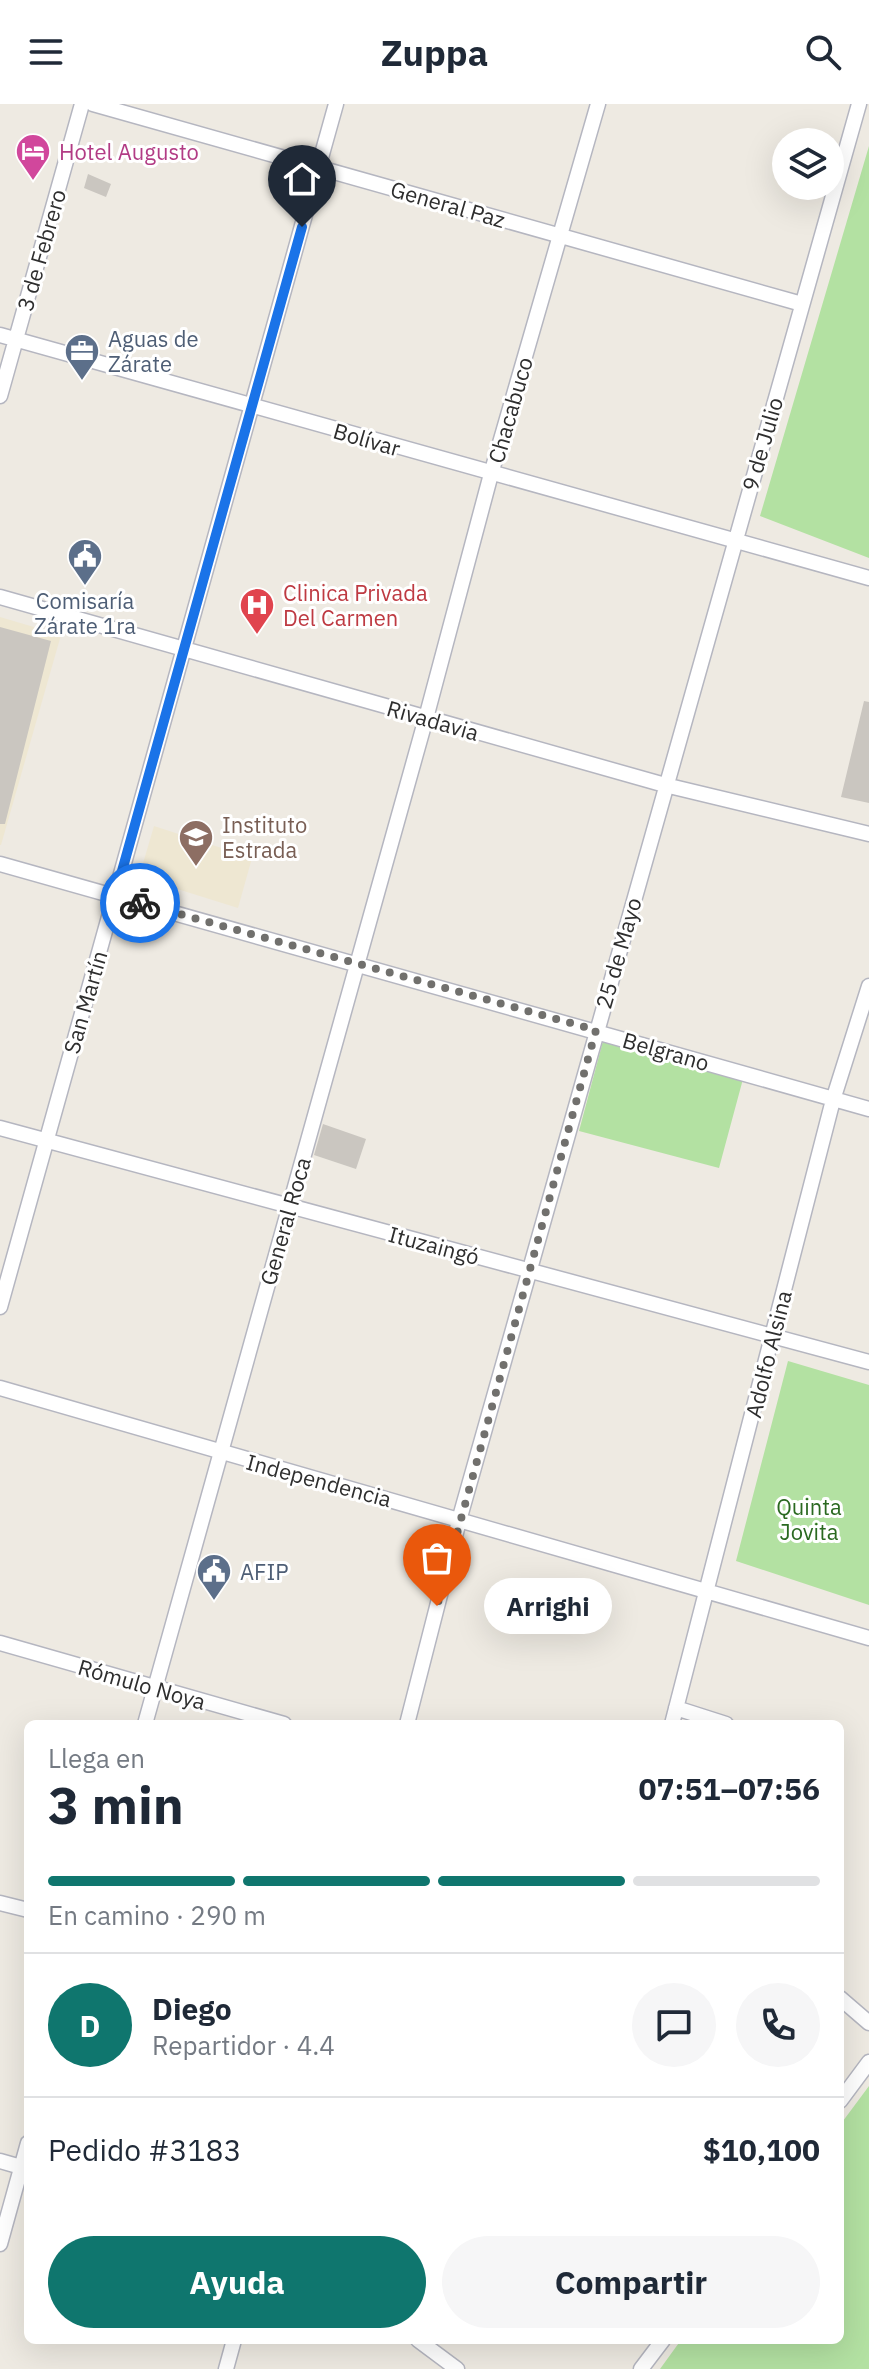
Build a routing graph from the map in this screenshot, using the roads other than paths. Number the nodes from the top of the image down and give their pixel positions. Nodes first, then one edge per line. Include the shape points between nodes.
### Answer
1 (82, 104) edge
2 (93, 104) edge
3 (336, 104) edge
4 (598, 104) edge
5 (859, 104) edge
6 (318, 168) junction
7 (561, 236) junction
8 (802, 304) junction
9 (0, 335) edge
10 (16, 339) junction
11 (0, 396) edge
12 (251, 406) junction
13 (491, 474) junction
14 (734, 543) junction
15 (869, 578) edge
16 (0, 597) edge
17 (184, 650) junction
18 (426, 718) junction
19 (665, 785) junction
20 (869, 834) edge
21 (0, 864) edge
22 (115, 896) junction
23 (357, 964) junction
24 (869, 986) edge
25 (596, 1030) junction
26 (833, 1100) junction
27 (869, 1109) edge
28 (0, 1128) edge
29 (47, 1140) junction
30 (289, 1206) junction
31 (530, 1271) junction
32 (0, 1307) edge
33 (772, 1338) junction
34 (869, 1362) edge
35 (0, 1388) edge
36 (220, 1454) junction
37 (460, 1517) junction
38 (706, 1593) junction
39 (869, 1638) edge
40 (0, 1643) edge
41 (155, 1688) junction
42 (676, 1708) junction
43 (146, 1720) edge
44 (270, 1720) edge
45 (408, 1720) edge
46 (673, 1720) edge
47 (714, 1720) edge
48 (0, 1903) edge
49 (24, 1909) edge
50 (844, 2001) edge
51 (869, 2023) edge
52 (869, 2062) edge
53 (844, 2096) edge
54 (0, 2161) edge
55 (24, 2168) edge
56 (24, 2171) edge
57 (0, 2244) edge
58 (233, 2344) edge
59 (423, 2344) edge
60 (660, 2344) edge
61 (226, 2369) edge
62 (457, 2369) edge
63 (641, 2369) edge

1 - 10 street, 3 de Febrero
2 - 6 street, General Paz
3 - 6 street, San Martín
4 - 7 street, Chacabuco
5 - 8 street, 9 de Julio
6 - 7 street, General Paz
6 - 12 street, San Martín
7 - 8 street, General Paz
7 - 13 street, Chacabuco
8 - 14 street, 9 de Julio
9 - 10 street, Bolívar
10 - 11 street, 3 de Febrero
10 - 12 street, Bolívar
12 - 13 street, Bolívar
12 - 17 street, San Martín
13 - 14 street, Bolívar
13 - 18 street, Chacabuco
14 - 15 street, Bolívar
14 - 19 street, 9 de Julio
16 - 17 street, Rivadavia
17 - 18 street, Rivadavia
17 - 22 street, San Martín
18 - 19 street, Rivadavia
18 - 23 street, General Roca
19 - 20 street, Rivadavia
19 - 25 street, 25 de Mayo
21 - 22 street, Belgrano
22 - 23 street, Belgrano
22 - 29 street, San Martín
23 - 25 street, Belgrano
23 - 30 street, General Roca
24 - 26 street, Adolfo Alsina
25 - 26 street, Belgrano
25 - 31 street, 25 de Mayo
26 - 27 street, Belgrano
26 - 33 street, Adolfo Alsina
28 - 29 street, Ituzaingó
29 - 30 street, Ituzaingó
29 - 32 street, San Martín
30 - 31 street, Ituzaingó
30 - 36 street, General Roca
31 - 33 street, Ituzaingó
31 - 37 street, 25 de Mayo
33 - 34 street, Ituzaingó
33 - 38 street, Adolfo Alsina
35 - 36 street, Independencia
36 - 37 street, Independencia
36 - 41 street, General Roca
37 - 38 street, Independencia
37 - 45 street, 25 de Mayo
38 - 39 street, Independencia
38 - 42 street, Adolfo Alsina
40 - 41 street, Rómulo Noya
41 - 43 street, General Roca
41 - 44 street, Rómulo Noya
42 - 46 street, Adolfo Alsina
42 - 47 street
48 - 49 street
50 - 51 street
52 - 53 street
54 - 55 street
56 - 57 street
58 - 61 street
59 - 62 street
60 - 63 street

